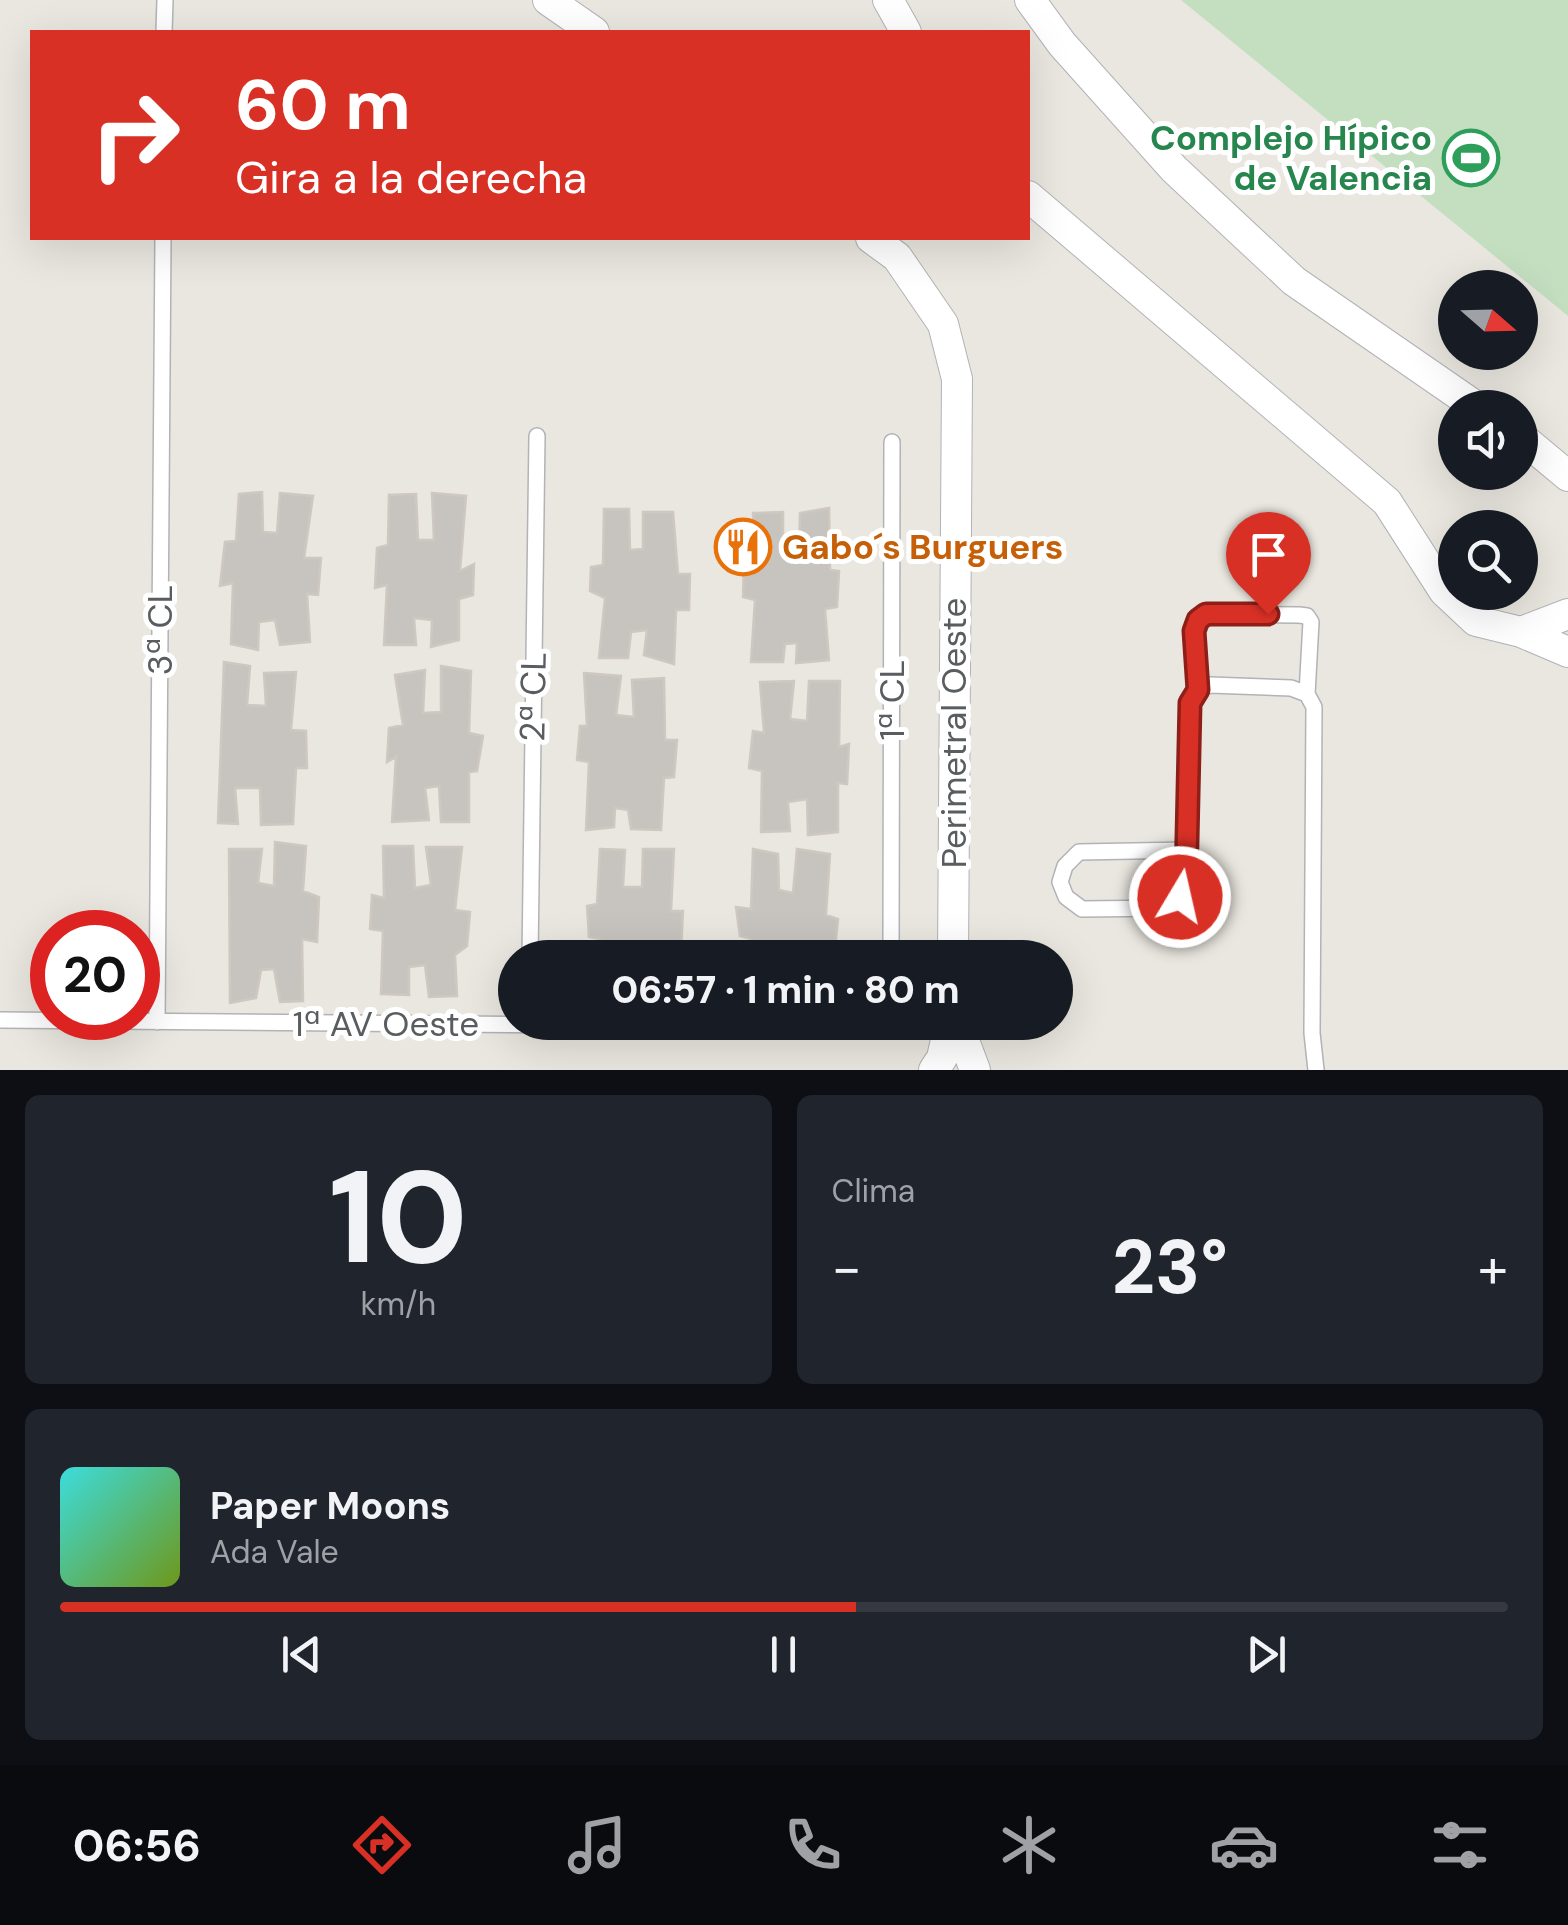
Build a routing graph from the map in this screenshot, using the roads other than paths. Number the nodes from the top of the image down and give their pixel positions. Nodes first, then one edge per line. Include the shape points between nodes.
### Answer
1 (164, 0) edge
2 (548, 0) edge
3 (888, 0) edge
4 (1030, 0) edge
5 (164, 30) edge
6 (591, 30) edge
7 (905, 30) edge
8 (1030, 198) edge
9 (163, 240) edge
10 (874, 240) edge
11 (1452, 390) edge
12 (537, 436) dead end
13 (892, 442) dead end
14 (1538, 451) edge
15 (1568, 476) edge
16 (1568, 614) edge
17 (1521, 632) junction
18 (1568, 652) edge
19 (1198, 690) junction
20 (1307, 694) junction
21 (1188, 850) junction
22 (158, 910) edge
23 (530, 940) edge
24 (891, 940) edge
25 (953, 940) edge
26 (0, 1020) edge
27 (30, 1020) edge
28 (160, 1022) edge
29 (498, 1024) edge
30 (946, 1040) edge
31 (964, 1040) edge
32 (934, 1070) edge
33 (975, 1070) edge
34 (1316, 1070) edge

1 - 5 lane
2 - 6 street
3 - 7 street
4 - 11 street via 1174,169 1294,281
8 - 17 street via 1387,502 1444,591 1476,621
9 - 22 lane, 3ª CL
10 - 25 street, Perimetral Oeste via 896,257 942,324 957,379
12 - 23 lane, 2ª CL
13 - 24 lane, 1ª CL
14 - 15 street
16 - 17 street
17 - 18 street
19 - 20 lane via 1291,688
19 - 20 lane via 1198,620 1206,614 1299,614 1311,622
19 - 21 lane via 1190,703
20 - 34 lane via 1314,708
21 - 21 lane via 1186,884 1170,908 1082,909 1060,882 1079,852
26 - 27 lane, 1ª AV Oeste
28 - 29 lane, 1ª AV Oeste
30 - 32 street
31 - 33 street

